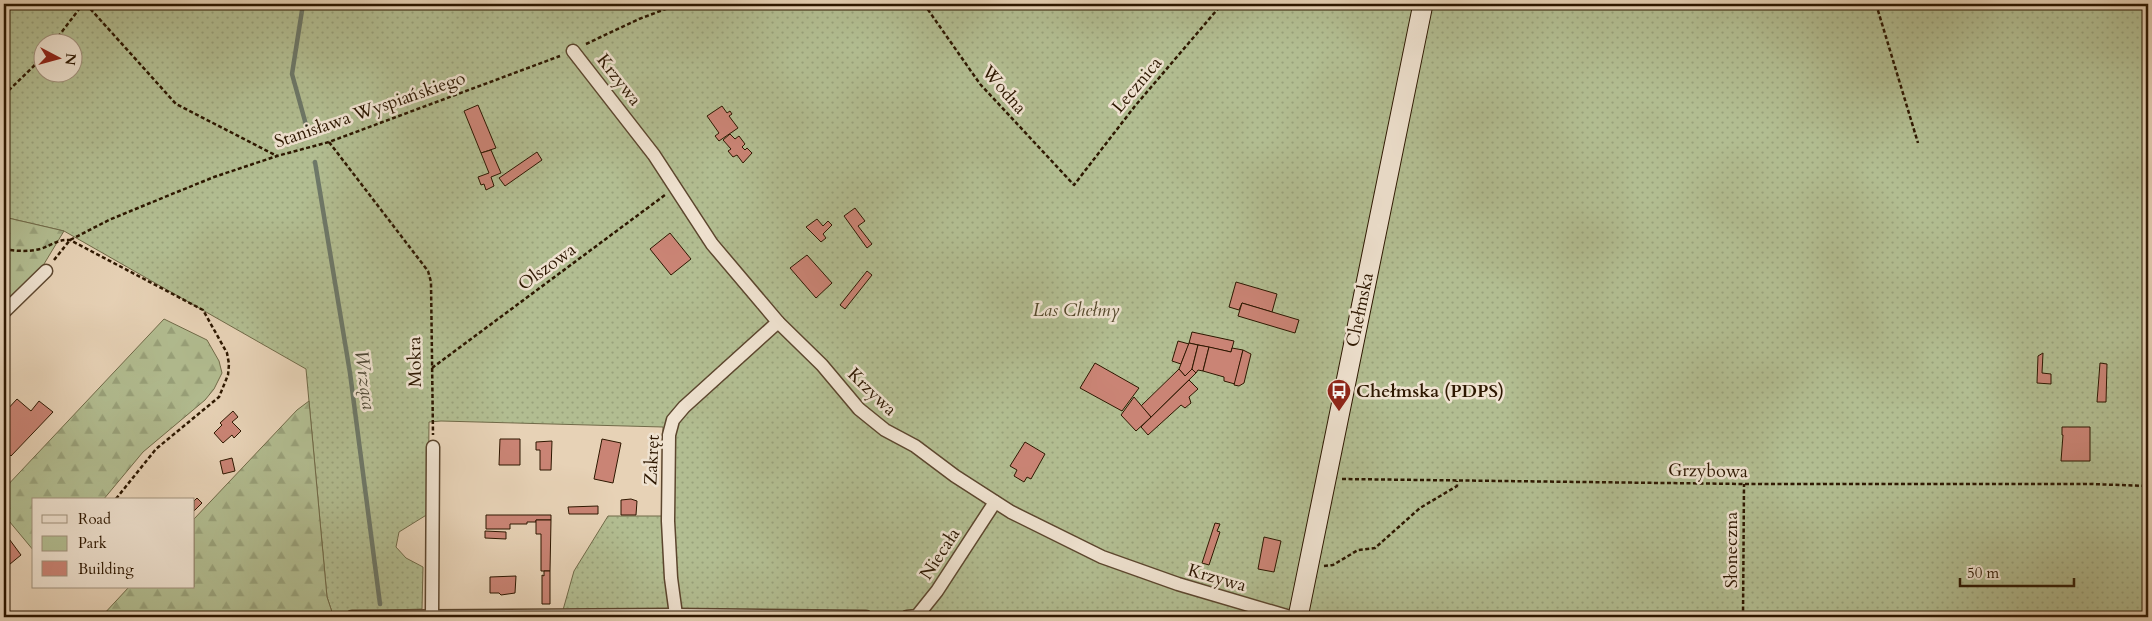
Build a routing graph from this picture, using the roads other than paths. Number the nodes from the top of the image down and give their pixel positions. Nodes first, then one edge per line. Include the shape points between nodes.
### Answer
1 (1423, 4) edge
2 (573, 51) road end
3 (46, 271) road end
4 (4, 312) edge
5 (778, 322) junction
6 (433, 446) road end
7 (995, 502) junction
8 (676, 615) junction
9 (432, 616) junction
10 (352, 617) edge
11 (866, 617) edge
12 (907, 617) edge
13 (1290, 617) edge
14 (1298, 617) edge

1 - 14 street, Chełmska
2 - 5 street, Krzywa via 638,134 712,244
3 - 4 street
5 - 7 street, Krzywa via 822,365 859,409 885,430 915,446
5 - 8 street, Zakręt via 673,420 669,435 668,521
6 - 9 street
7 - 12 street, Niecała via 937,591 917,616
7 - 13 street, Krzywa via 1102,557 1178,584
8 - 9 street
8 - 11 street
9 - 10 street

